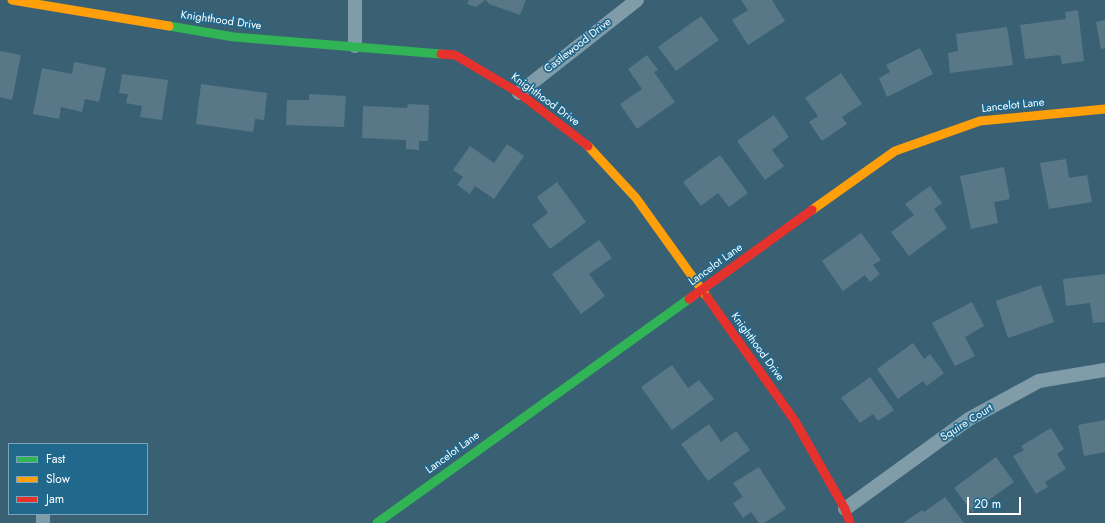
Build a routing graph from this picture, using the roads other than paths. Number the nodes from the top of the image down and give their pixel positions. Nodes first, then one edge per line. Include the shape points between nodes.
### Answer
1 (12, 0) edge
2 (355, 0) edge
3 (638, 0) edge
4 (83, 6) edge
5 (355, 46) junction
6 (519, 93) junction
7 (1105, 109) edge
8 (701, 290) junction
9 (1105, 370) edge
10 (845, 509) junction
11 (376, 523) edge
12 (850, 523) edge

1 - 4 street, Knighthood Drive
2 - 5 street
3 - 6 street, Castlewood Drive
4 - 5 street, Knighthood Drive via 234,37
5 - 6 street, Knighthood Drive via 455,55
6 - 8 street, Knighthood Drive via 590,148 636,198
7 - 8 street, Lancelot Lane via 980,121 896,151
8 - 10 street, Knighthood Drive via 795,421
8 - 11 street, Lancelot Lane
9 - 10 street, Squire Court via 1039,382 1004,400 969,419
10 - 12 street, Knighthood Drive

